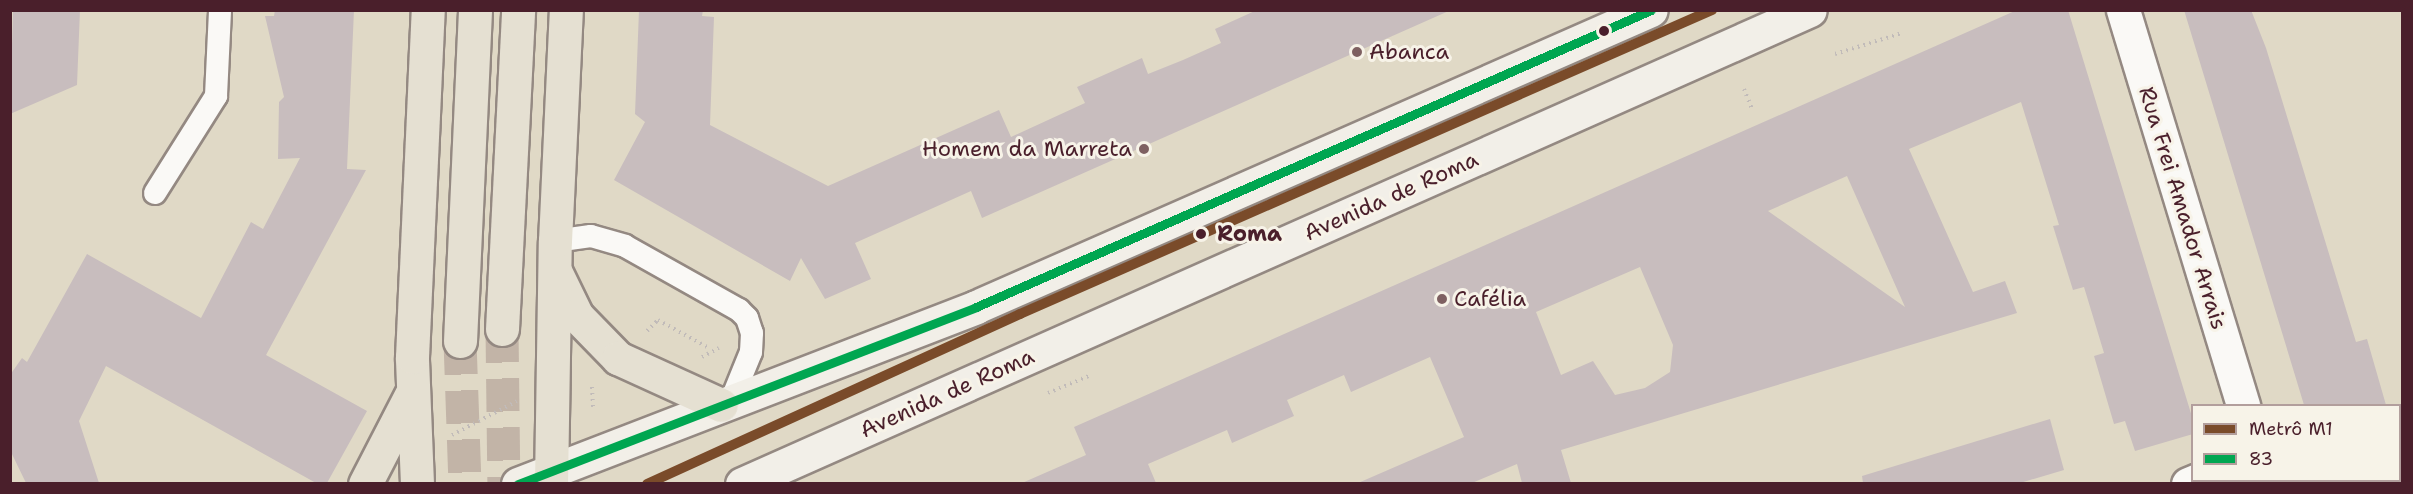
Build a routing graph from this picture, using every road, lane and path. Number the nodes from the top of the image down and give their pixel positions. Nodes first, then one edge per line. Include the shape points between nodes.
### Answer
1 (220, 10) edge
2 (428, 10) edge
3 (475, 10) edge
4 (518, 10) edge
5 (566, 10) edge
6 (1651, 10) edge
7 (1810, 10) edge
8 (2123, 10) edge
9 (1902, 33) dead end
10 (1835, 54) dead end
11 (1744, 89) dead end
12 (1752, 109) dead end
13 (155, 193) dead end
14 (554, 254) junction
15 (669, 326) dead end
16 (502, 329) tunnel mouth
17 (460, 341) tunnel mouth
18 (707, 347) dead end
19 (1091, 375) dead end
20 (591, 377) dead end
21 (412, 393) junction
22 (1048, 393) dead end
23 (528, 395) dead end
24 (726, 403) junction
25 (2243, 404) edge
26 (592, 407) dead end
27 (446, 438) dead end
28 (551, 478) edge
29 (365, 483) edge
30 (417, 483) edge
31 (518, 483) edge
32 (742, 483) edge

1 - 13 lane via 216,96
2 - 21 main road
3 - 17 main road
4 - 16 main road
5 - 14 main road
6 - 24 main road via 976,307
7 - 32 main road, Avenida de Roma
8 - 25 street, Rua Frei Amador Arrais
9 - 10 path
11 - 12 path
14 - 24 main road via 577,316 618,358
14 - 24 lane via 591,236 625,246 739,310 747,318 752,333 752,352
14 - 28 main road
15 - 18 path
19 - 22 path
20 - 26 path
21 - 29 main road
21 - 30 main road
23 - 27 path
24 - 28 main road
28 - 31 main road

